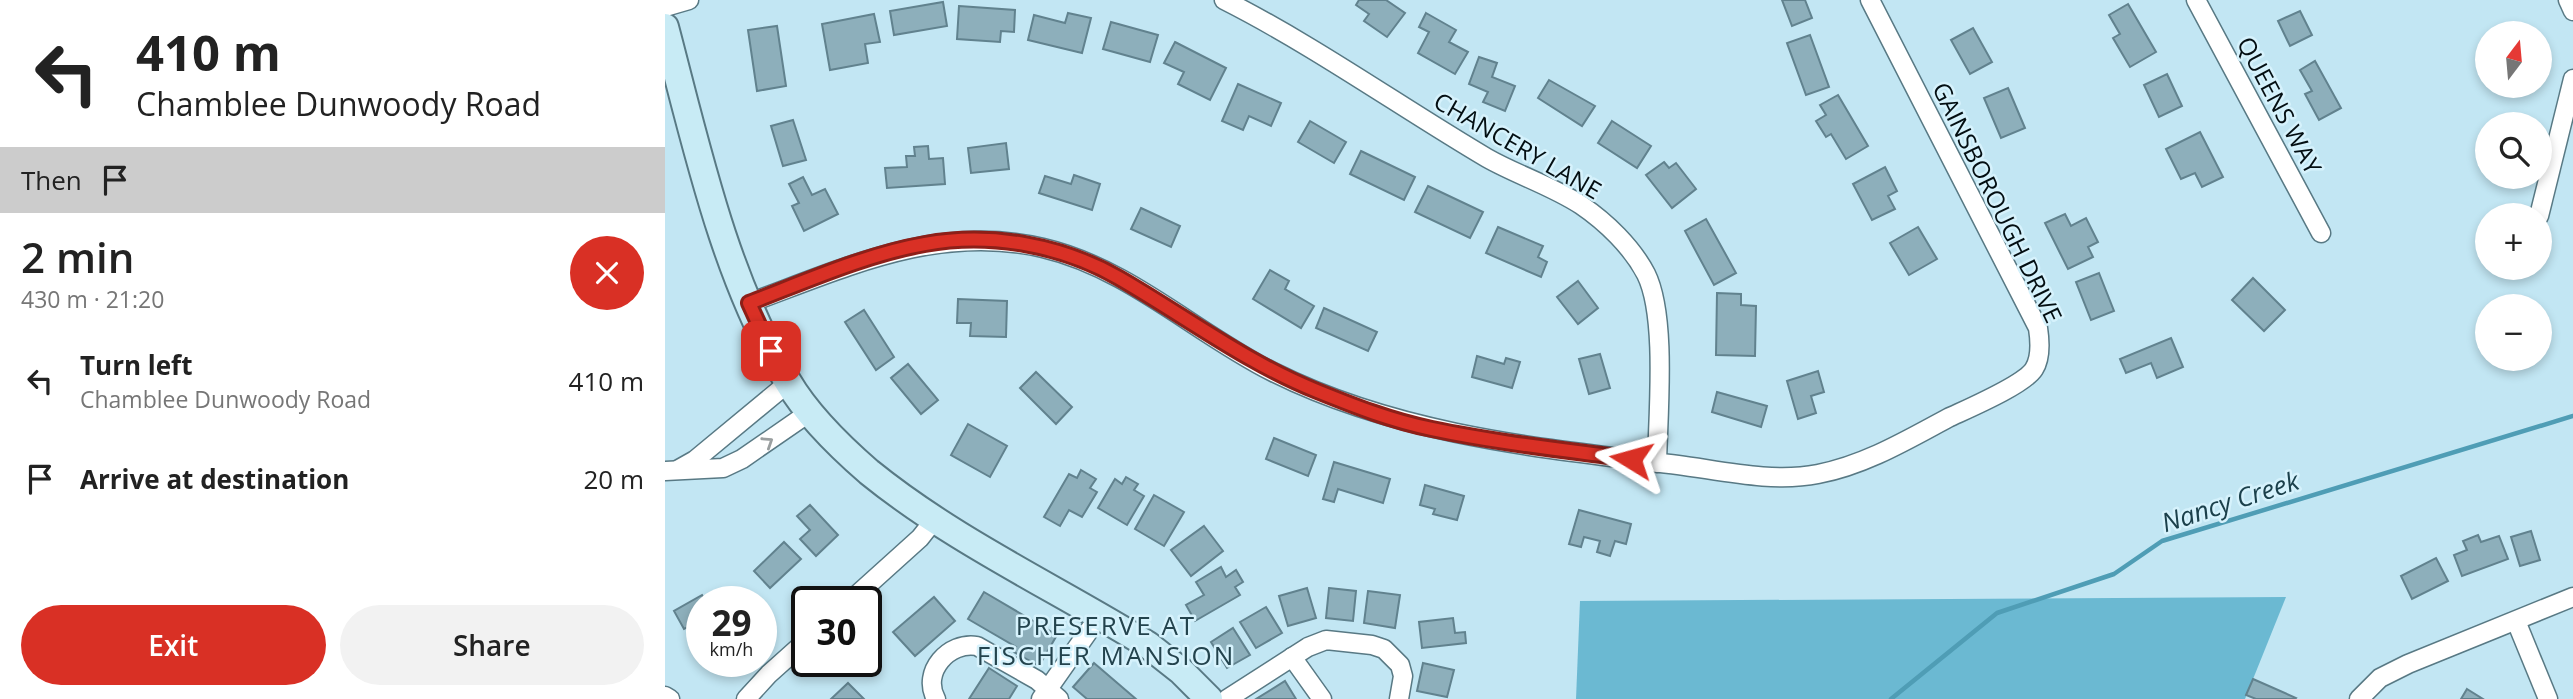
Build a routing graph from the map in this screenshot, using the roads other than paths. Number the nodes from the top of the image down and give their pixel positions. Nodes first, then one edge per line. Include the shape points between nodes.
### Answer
1 (689, 0) edge
2 (1224, 0) edge
3 (1870, 0) edge
4 (2196, 0) edge
5 (2568, 0) edge
6 (665, 7) edge
7 (2573, 11) edge
8 (665, 27) edge
9 (672, 79) edge
10 (2573, 79) edge
11 (2542, 203) edge
12 (2321, 233) dead end
13 (749, 303) junction
14 (788, 383) junction
15 (810, 412) junction
16 (1657, 463) junction
17 (672, 470) edge
18 (935, 519) junction
19 (867, 586) edge
20 (2573, 597) edge
21 (1100, 615) junction
22 (2516, 621) junction
23 (791, 654) edge
24 (1291, 657) junction
25 (665, 696) edge
26 (1049, 696) edge
27 (670, 699) edge
28 (746, 699) edge
29 (936, 699) edge
30 (1209, 699) edge
31 (1227, 699) edge
32 (1322, 699) edge
33 (1399, 699) edge
34 (2358, 699) edge
35 (2549, 699) edge

1 - 6 street
2 - 16 street, CHANCERY LANE via 1489,159 1580,204 1612,229 1646,274 1654,295
3 - 16 street, GAINSBOROUGH DRIVE via 2038,328 2036,366 2003,390 1860,463 1818,474 1766,476
4 - 12 street, QUEENS WAY
5 - 7 street
8 - 9 street
9 - 13 street
10 - 11 street
13 - 14 street
13 - 16 street, GAINSBOROUGH DRIVE via 925,244 1012,242 1098,267 1273,372 1392,419 1486,439
14 - 15 street
14 - 17 street via 695,460
17 -> 15 street via 723,468
15 - 18 street via 869,471
18 - 19 street
18 - 21 street
20 - 22 street
21 - 26 street
21 - 30 street via 1181,670
22 - 34 street via 2408,664 2380,678
22 - 35 street
23 - 28 street
24 - 31 street
24 - 32 street
24 - 33 street via 1326,640 1384,649 1400,665
25 - 27 street
26 - 29 street via 1037,680 970,645 955,648 935,667 931,683

